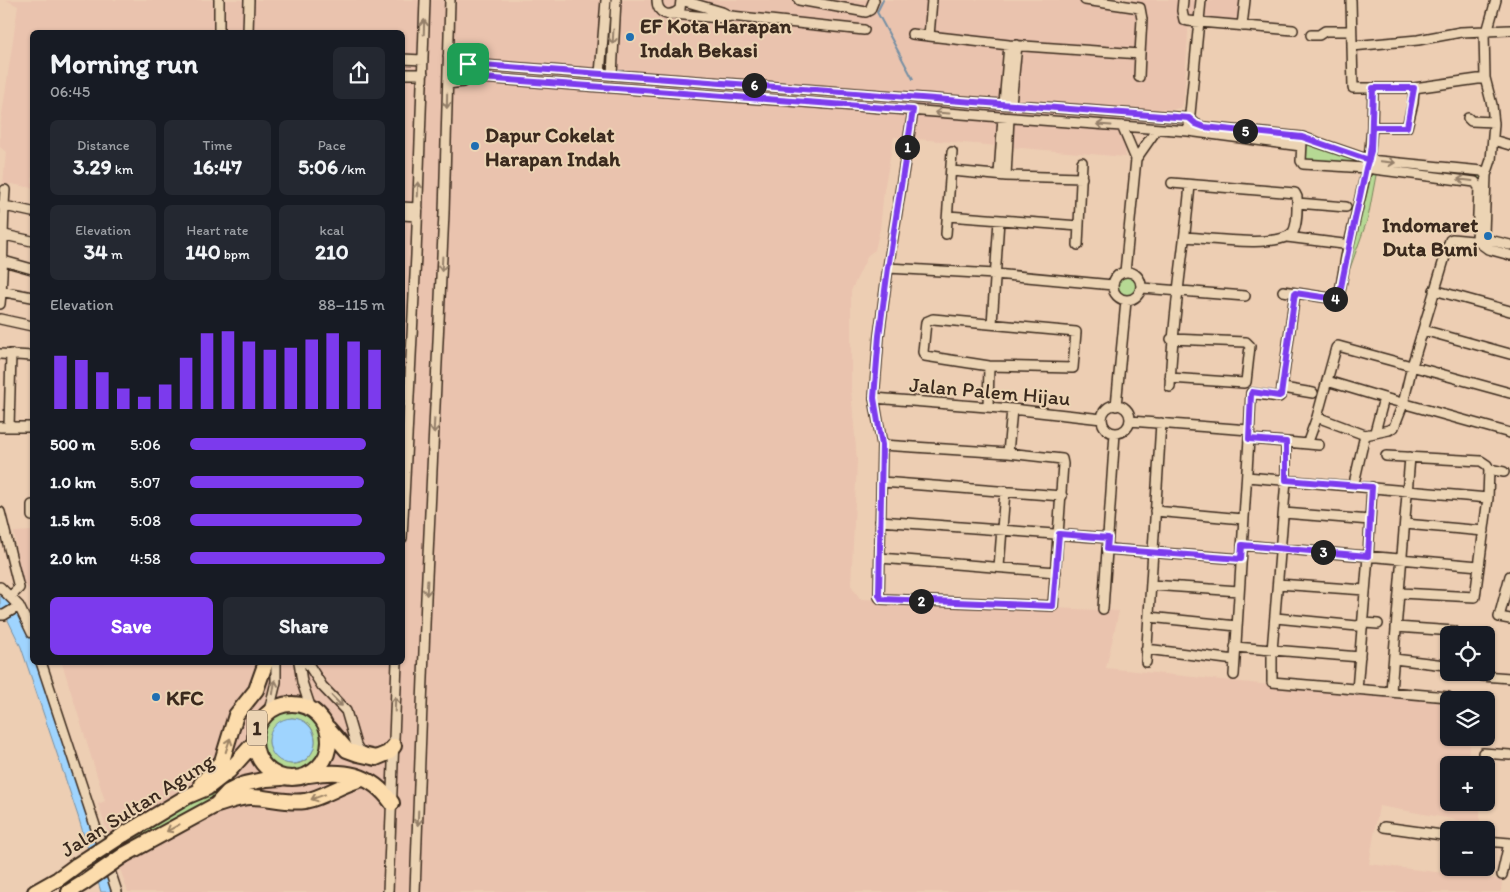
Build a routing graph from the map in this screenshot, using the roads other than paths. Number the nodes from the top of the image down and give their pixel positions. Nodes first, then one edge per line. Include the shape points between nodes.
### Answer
1 (219, 0) edge
2 (249, 0) edge
3 (425, 0) edge
4 (450, 0) edge
5 (606, 0) edge
6 (616, 0) edge
7 (657, 0) edge
8 (681, 0) edge
9 (799, 0) edge
10 (874, 0) edge
11 (932, 0) edge
12 (1085, 0) edge
13 (1183, 0) edge
14 (1201, 0) edge
15 (1245, 0) edge
16 (1351, 0) edge
17 (1496, 0) edge
18 (820, 2) edge
19 (672, 14) junction
20 (731, 16) junction
21 (1198, 22) junction
22 (1242, 26) junction
23 (219, 30) edge
24 (248, 30) edge
25 (864, 30) dead end
26 (1293, 30) dead end
27 (1510, 30) edge
28 (1351, 31) junction
29 (1485, 32) junction
30 (912, 34) dead end
31 (1311, 35) dead end
32 (929, 36) junction
33 (1013, 45) junction
34 (1352, 46) junction
35 (1140, 54) junction
36 (448, 56) junction
37 (405, 59) edge
38 (423, 60) junction
39 (468, 64) junction
40 (405, 74) edge
41 (422, 74) junction
42 (597, 74) junction
43 (612, 75) junction
44 (468, 77) junction
45 (1139, 77) dead end
46 (1486, 78) junction
47 (448, 84) junction
48 (593, 86) junction
49 (1373, 88) junction
50 (1414, 88) junction
51 (831, 91) junction
52 (831, 104) junction
53 (1008, 104) junction
54 (913, 110) junction
55 (1082, 110) junction
56 (1006, 118) junction
57 (1189, 118) junction
58 (1468, 118) dead end
59 (1494, 122) junction
60 (1081, 123) junction
61 (1122, 126) junction
62 (1372, 127) junction
63 (1157, 129) junction
64 (1188, 131) junction
65 (1492, 140) junction
66 (1302, 142) junction
67 (1510, 145) edge
68 (952, 152) dead end
69 (1136, 158) junction
70 (1082, 162) dead end
71 (1368, 164) junction
72 (952, 171) junction
73 (1003, 175) junction
74 (1486, 175) junction
75 (1082, 178) junction
76 (1172, 183) dead end
77 (1190, 185) junction
78 (5, 190) dead end
79 (1297, 203) junction
80 (2, 205) edge
81 (1346, 207) dead end
82 (405, 208) edge
83 (30, 212) edge
84 (418, 212) junction
85 (405, 214) edge
86 (948, 216) junction
87 (999, 220) junction
88 (1079, 226) junction
89 (946, 234) dead end
90 (1, 235) edge
91 (1185, 237) junction
92 (1287, 237) junction
93 (30, 241) edge
94 (1483, 243) junction
95 (1343, 244) dead end
96 (1078, 245) dead end
97 (1510, 245) edge
98 (1510, 255) edge
99 (1, 261) edge
100 (30, 268) edge
101 (888, 268) junction
102 (1124, 272) junction
103 (995, 274) junction
104 (1113, 285) junction
105 (1142, 288) junction
106 (1434, 290) junction
107 (1, 291) edge
108 (1177, 291) junction
109 (1282, 291) dead end
110 (1295, 293) junction
111 (1245, 296) dead end
112 (30, 297) edge
113 (1126, 301) junction
114 (0, 304) edge
115 (1510, 311) edge
116 (0, 319) edge
117 (992, 324) junction
118 (30, 326) edge
119 (1423, 330) junction
120 (1172, 339) junction
121 (0, 354) edge
122 (11, 354) junction
123 (1510, 354) edge
124 (30, 356) edge
125 (989, 366) junction
126 (1412, 366) junction
127 (1327, 381) junction
128 (1283, 388) junction
129 (1313, 393) dead end
130 (1510, 393) edge
131 (874, 398) junction
132 (1384, 398) junction
133 (1403, 404) junction
134 (1116, 406) junction
135 (988, 407) junction
136 (1012, 409) junction
137 (1317, 418) junction
138 (1102, 419) junction
139 (1130, 421) junction
140 (1161, 423) junction
141 (5, 427) edge
142 (30, 427) edge
143 (1375, 432) junction
144 (1115, 433) junction
145 (1510, 433) edge
146 (1249, 435) junction
147 (1365, 435) junction
148 (1308, 439) dead end
149 (1286, 442) junction
150 (882, 445) junction
151 (1319, 445) dead end
152 (1008, 453) junction
153 (1386, 456) dead end
154 (1410, 457) junction
155 (1489, 469) junction
156 (1504, 472) dead end
157 (405, 477) edge
158 (1247, 477) junction
159 (1355, 479) dead end
160 (1286, 480) junction
161 (882, 482) junction
162 (1372, 487) junction
163 (1408, 490) junction
164 (1004, 491) junction
165 (1062, 496) junction
166 (1488, 498) junction
167 (0, 512) edge
168 (1156, 512) junction
169 (1284, 513) junction
170 (1243, 519) junction
171 (1370, 520) junction
172 (880, 521) junction
173 (1405, 524) junction
174 (1002, 529) junction
175 (1484, 531) junction
176 (1059, 534) junction
177 (1108, 538) junction
178 (1242, 545) junction
179 (1107, 549) junction
180 (1282, 549) junction
181 (1153, 552) junction
182 (1368, 556) junction
183 (880, 558) junction
184 (1403, 558) junction
185 (1241, 559) junction
186 (1479, 566) junction
187 (998, 567) junction
188 (1056, 572) junction
189 (1510, 576) edge
190 (1278, 584) junction
191 (1151, 585) junction
192 (0, 587) edge
193 (1365, 590) junction
194 (1239, 591) junction
195 (1400, 593) junction
196 (10, 597) junction
197 (17, 608) junction
198 (1103, 609) dead end
199 (2, 614) edge
200 (1148, 617) junction
201 (1276, 618) junction
202 (1510, 619) edge
203 (1362, 624) junction
204 (1378, 624) dead end
205 (1237, 626) junction
206 (1396, 627) junction
207 (30, 630) edge
208 (1440, 630) edge
209 (1235, 647) junction
210 (1146, 649) junction
211 (1272, 651) junction
212 (1360, 657) junction
213 (1394, 659) junction
214 (1235, 660) junction
215 (1146, 662) dead end
216 (1440, 664) edge
217 (43, 665) edge
218 (266, 665) edge
219 (276, 665) edge
220 (299, 665) edge
221 (309, 665) edge
222 (397, 665) edge
223 (1234, 675) dead end
224 (1495, 677) edge
225 (1510, 678) edge
226 (1357, 690) junction
227 (1391, 691) junction
228 (1440, 696) edge
229 (312, 709) junction
230 (270, 711) junction
231 (327, 728) junction
232 (254, 743) junction
233 (394, 746) junction
234 (1483, 753) dead end
235 (1510, 755) edge
236 (373, 758) junction
237 (306, 776) junction
238 (285, 778) junction
239 (363, 779) junction
240 (188, 796) junction
241 (392, 803) junction
242 (216, 805) junction
243 (1384, 827) dead end
244 (1440, 835) edge
245 (1495, 842) edge
246 (1510, 843) edge
247 (1502, 875) dead end
248 (35, 892) edge
249 (69, 892) edge
250 (117, 892) edge
251 (388, 892) edge
252 (415, 892) edge

1 - 23 street
2 - 24 street
38 -> 3 street
4 - 36 street
5 - 42 street
6 -> 43 street
7 - 19 street via 657,6 663,13
8 - 19 street via 680,9
8 - 20 street
9 - 18 street
10 - 18 street via 866,12
11 - 32 street
12 - 35 street via 1140,8
13 - 21 street via 1184,20
14 - 21 street
15 - 22 street
16 - 28 street
17 - 29 street
19 - 20 street
20 - 25 street
21 - 22 street
21 - 57 street
22 - 26 street
27 - 29 street
28 - 31 street
28 - 34 street
29 - 34 street via 1461,32
29 - 46 street
30 - 32 street
32 - 33 street
33 - 35 street
33 - 53 street
34 - 49 street via 1353,87
35 - 45 street
36 - 39 street via 456,56
36 - 47 street
37 - 38 street
38 - 41 street
39 - 42 street
39 - 44 street
40 - 41 street
84 -> 41 street
42 - 43 street
42 - 48 street
43 - 51 street
44 - 47 street via 463,82
44 - 48 street
46 - 50 street
46 - 59 street
47 -> 252 street
48 - 52 street
49 - 50 street
49 - 62 street
50 - 62 street via 1407,127
51 - 52 street
51 - 53 street
52 - 54 street
53 - 55 street
56 -> 54 street
54 - 101 street
55 - 57 street
55 - 60 street
56 - 60 street
56 - 73 street
57 - 64 street
57 - 66 street via 1204,127
58 - 59 street via 1471,121
59 - 65 street
61 -> 60 street
61 - 63 street
61 - 69 street
62 - 71 street
63 - 64 street
63 - 69 street
64 - 66 street
65 - 67 street
65 - 74 street
66 - 71 street
66 - 71 street via 1300,161 1303,164
68 - 72 street
69 - 102 street
70 - 75 street
71 -> 74 street via 1480,171
94 -> 71 street via 1479,188 1475,182
71 - 110 street via 1339,298
72 - 73 street
72 - 86 street
73 - 75 street
74 - 94 street
75 - 88 street
76 - 77 street
77 - 79 street via 1295,194
77 - 91 street
78 - 80 street
79 - 81 street
79 - 92 street via 1295,227
80 - 83 street
80 - 90 street
82 - 84 street
84 - 85 street
84 - 157 street
86 - 87 street
86 - 89 street
87 - 88 street
87 - 103 street
88 - 96 street
90 - 93 street
90 - 99 street
91 - 92 street via 1256,242
91 - 108 street
92 - 95 street
94 - 97 street
94 - 98 street
94 - 106 street via 1450,239
99 - 100 street
99 - 107 street
101 - 103 street
101 - 131 street
102 - 104 street via 1116,276
102 - 105 street via 1136,274
103 - 104 street
103 - 117 street
104 - 113 street via 1116,296
105 - 108 street
105 - 113 street via 1137,298
106 - 115 street
106 - 119 street
107 - 112 street
107 - 114 street
108 - 111 street
108 - 120 street
109 - 110 street
110 - 128 street
113 - 134 street
116 - 118 street
117 - 125 street via 929,320 926,322 923,352 925,356
117 - 125 street via 1076,332 1074,365 1071,369
119 - 123 street
119 - 126 street
120 - 120 street via 1246,342 1250,346 1246,382 1170,383
121 - 122 street
122 - 124 street
122 - 141 street
125 - 135 street
126 - 127 street via 1338,346
126 - 130 street
126 - 133 street
127 - 132 street
127 - 137 street
128 - 129 street
128 - 146 street via 1280,396 1251,392
131 - 135 street, Jalan Palem Hijau
131 - 150 street
132 - 133 street
132 - 143 street
133 - 143 street via 1394,427
133 - 145 street
134 - 138 street via 1106,409
134 - 139 street via 1128,412
135 - 136 street, Jalan Palem Hijau
136 - 138 street, Jalan Palem Hijau
136 - 152 street
137 - 147 street
137 - 148 street
138 - 144 street via 1106,429
139 - 140 street
139 - 144 street via 1123,431
140 - 146 street
140 - 168 street
141 - 142 street
143 - 147 street
144 - 177 street
146 - 149 street
146 - 158 street
147 - 159 street
149 - 151 street
149 - 160 street
150 - 152 street
150 - 161 street
152 - 165 street via 1062,459
153 - 154 street
154 - 155 street via 1481,461
154 - 163 street
155 - 156 street
155 - 166 street
158 - 160 street
158 - 170 street
160 - 162 street
160 - 169 street
161 - 164 street
161 - 172 street
162 - 163 street
162 - 171 street
163 - 166 street
163 - 173 street
164 - 165 street
164 - 174 street
165 - 176 street
166 - 175 street
167 - 196 street via 19,588
168 - 170 street
168 - 181 street
169 - 171 street
169 - 180 street
170 - 178 street
171 - 182 street
172 - 174 street
172 - 183 street
173 - 175 street
173 - 184 street
174 - 176 street
174 - 187 street
175 - 186 street
176 - 177 street
176 - 188 street
177 - 179 street
178 - 180 street
178 - 185 street
179 - 181 street
179 - 198 street
180 - 182 street
180 - 190 street
181 - 185 street
181 - 191 street
182 - 184 street
182 - 193 street
183 - 187 street
183 - 188 street via 881,599 1051,607
184 - 186 street
184 - 195 street
185 - 194 street
186 - 195 street via 1475,598
187 - 188 street
189 - 202 street via 1499,617
190 - 193 street
190 - 201 street
191 - 194 street
191 - 200 street
192 - 196 street
193 - 203 street
194 - 205 street
195 - 206 street
196 - 197 street
197 - 199 street
197 - 207 street
200 - 205 street
200 - 210 street
201 - 203 street
201 - 211 street
203 - 204 street
203 - 212 street
205 - 209 street
206 - 208 street
206 - 213 street
209 - 211 street
209 - 214 street
210 - 214 street
210 - 215 street
211 - 212 street
211 - 226 street via 1272,682
212 - 226 street
213 - 216 street
213 - 227 street
214 - 223 street
217 - 250 street
240 -> 218 highway via 222,761 236,715 256,690
230 -> 219 street
220 - 229 street
221 -> 236 street via 322,686 346,711 359,750
233 -> 222 street
224 - 225 street
226 - 227 street
227 - 228 street
229 - 230 highway, 1 via 290,703
229 - 231 highway
230 - 232 highway, 1 via 258,725
231 - 236 highway via 347,750
231 - 237 highway via 330,740 327,755 318,768
232 - 238 highway, 1 via 264,766
232 - 240 highway, Jalan Sultan Agung / 1 via 229,771 207,788
233 - 236 highway via 388,753
233 - 241 street
234 - 235 street
237 - 238 highway
237 - 239 highway via 330,771 349,773
238 - 242 highway, Jalan Sultan Agung via 244,784 228,792
239 - 241 highway via 380,788
239 -> 242 highway via 304,801 252,797
240 - 248 highway, Jalan Sultan Agung / 1, bridge
241 - 251 street
242 -> 249 highway, Jalan Sultan Agung, bridge via 124,855
243 - 244 street
245 - 246 street
246 - 247 street

